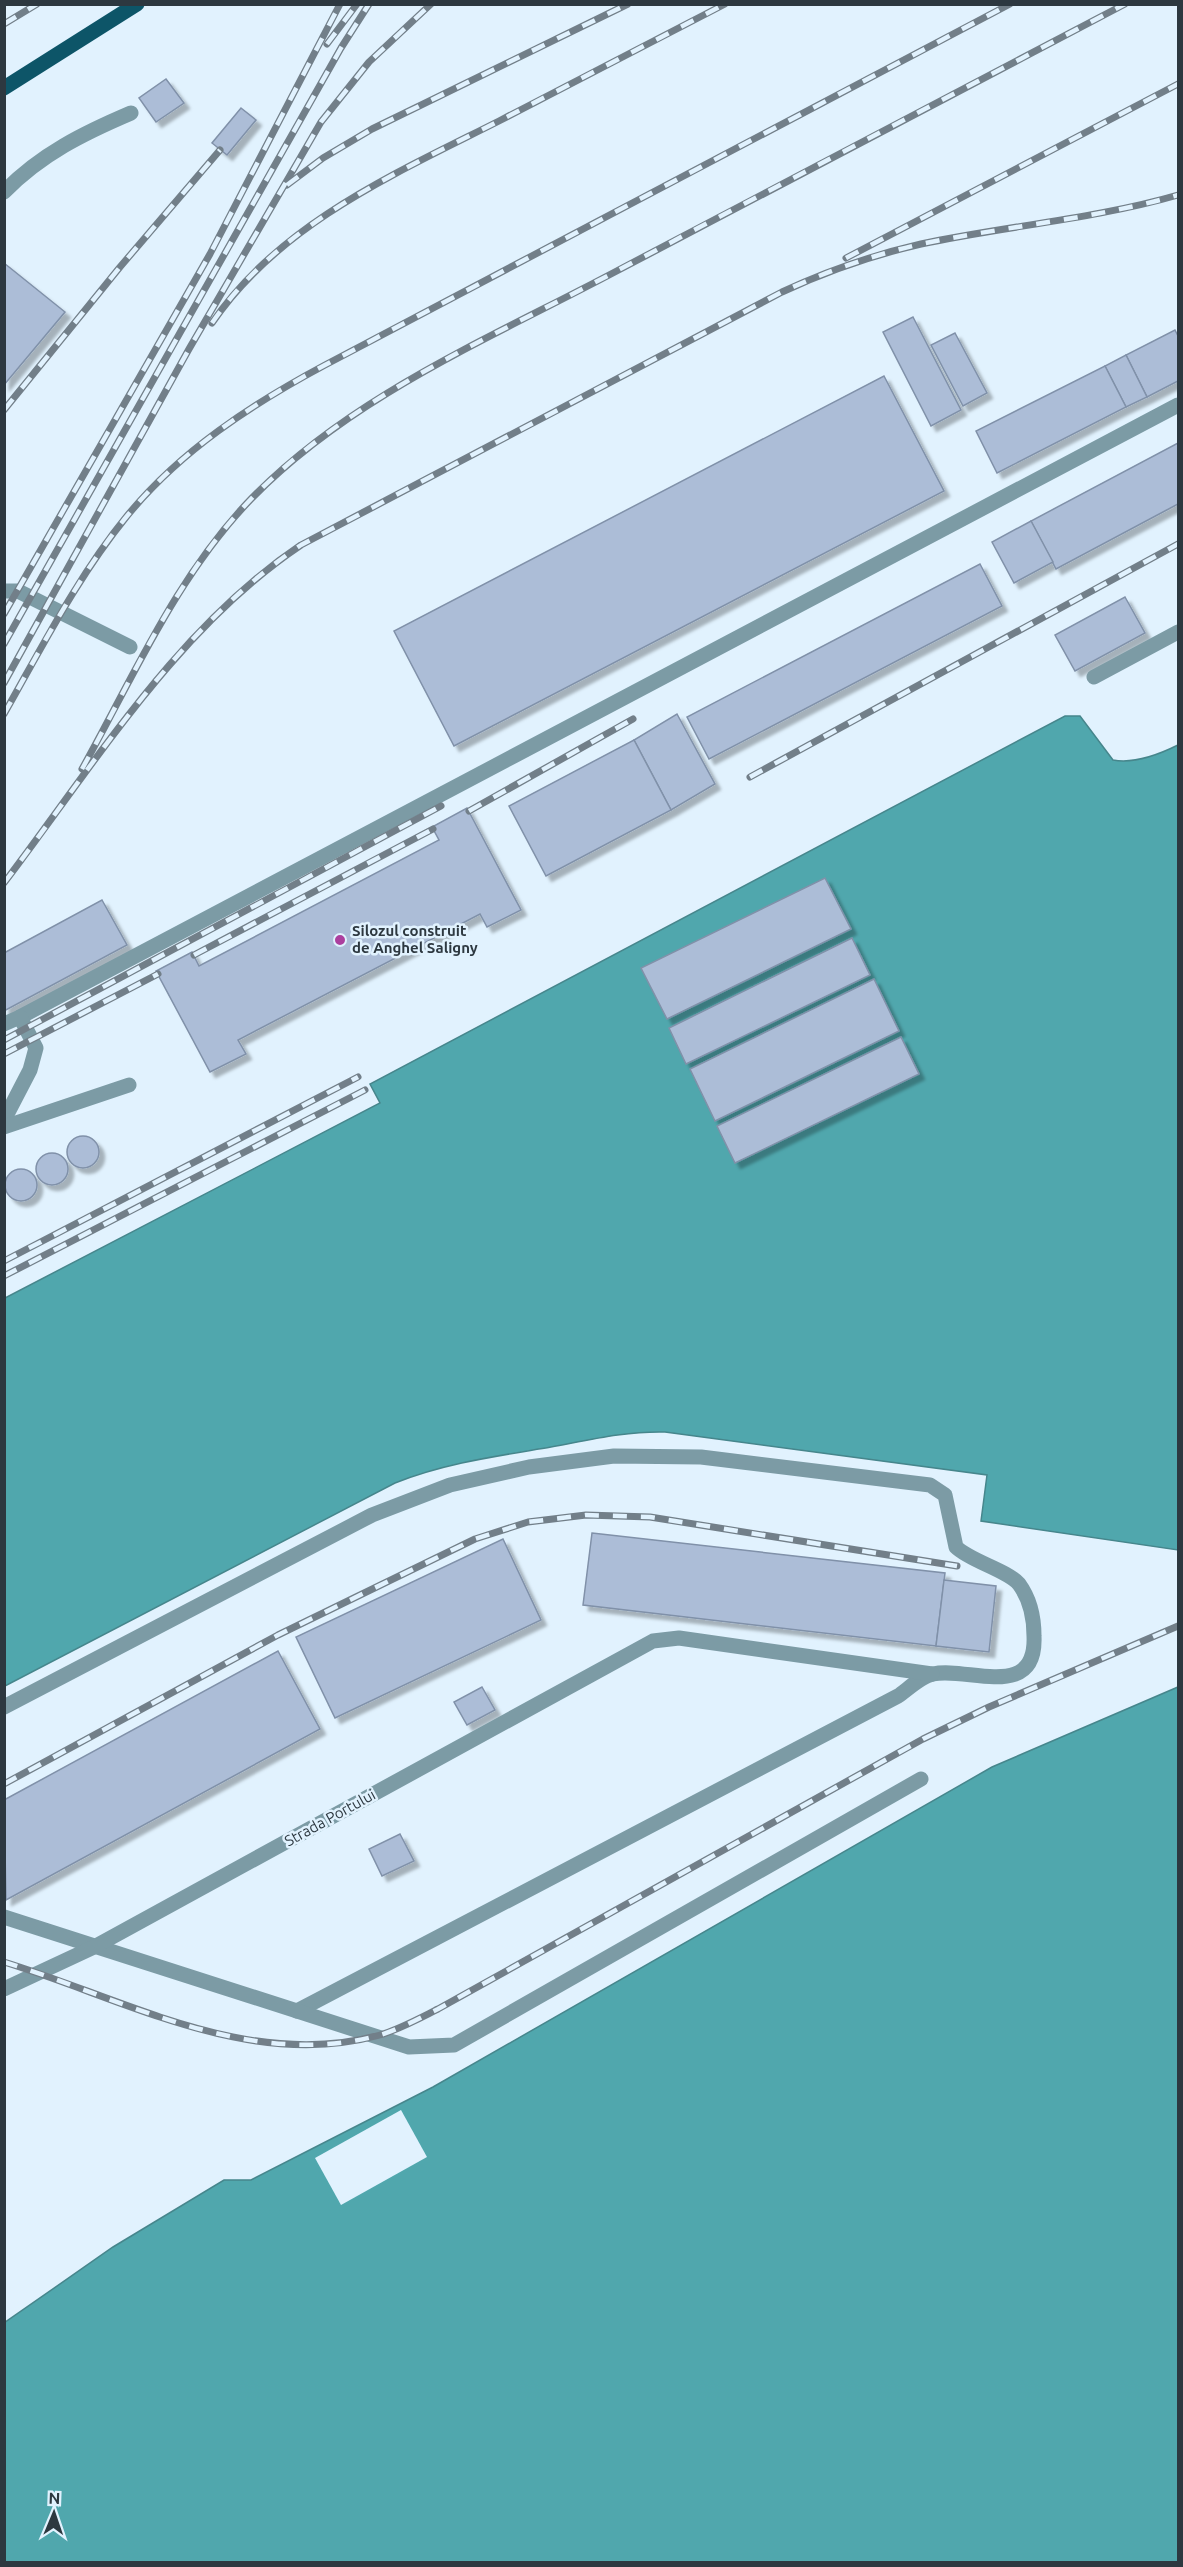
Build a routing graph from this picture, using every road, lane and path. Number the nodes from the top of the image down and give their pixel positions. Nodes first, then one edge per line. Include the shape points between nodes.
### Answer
1 (137, 4) edge
2 (4, 88) edge
3 (131, 113) dead end
4 (4, 192) edge
5 (1179, 405) edge
6 (4, 591) edge
7 (1179, 632) edge
8 (130, 647) dead end
9 (1094, 677) dead end
10 (20, 1017) junction
11 (4, 1024) edge
12 (129, 1085) dead end
13 (4, 1120) edge
14 (4, 1127) edge
15 (932, 1674) junction
16 (4, 1707) edge
17 (921, 1779) dead end
18 (4, 1917) edge
19 (94, 1947) junction
20 (4, 1989) edge
21 (297, 2011) junction

1 - 2 main road
3 - 4 lane via 45,156
5 - 10 lane
6 - 8 lane via 18,591
7 - 9 lane
10 - 11 lane
10 - 13 lane via 36,1048 30,1070
12 - 14 lane
15 - 16 lane via 1016,1674 1028,1665 1035,1648 1034,1616 1018,1583 956,1547 945,1495 930,1485 701,1457 614,1456 529,1467 450,1485 372,1515
15 - 19 lane, Strada Portului via 679,1638 653,1641
15 - 21 lane via 898,1696
17 - 21 lane via 454,2045 409,2048
18 - 19 lane
19 - 20 lane, Strada Portului
19 - 21 lane

